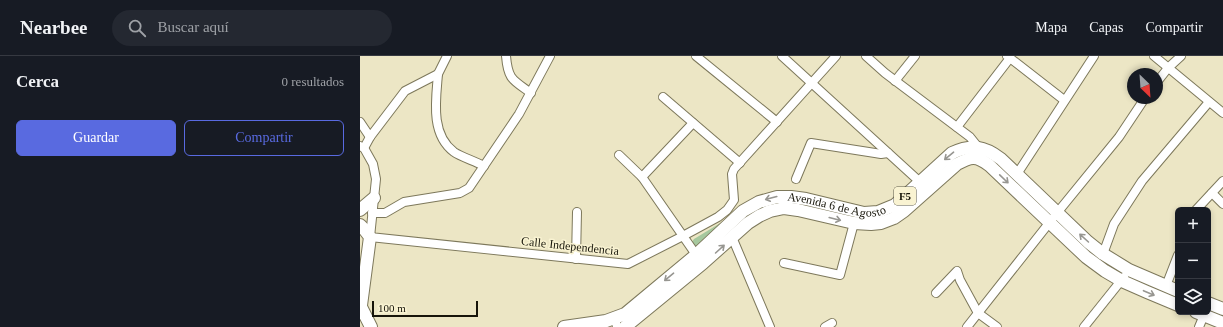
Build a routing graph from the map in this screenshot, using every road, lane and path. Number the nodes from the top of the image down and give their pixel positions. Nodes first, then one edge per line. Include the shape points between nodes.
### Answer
1 (447, 56) edge
2 (506, 56) edge
3 (550, 56) edge
4 (696, 56) edge
5 (782, 56) edge
6 (836, 56) edge
7 (866, 56) edge
8 (915, 56) edge
9 (1154, 56) edge
10 (1181, 56) edge
11 (1008, 57) edge
12 (1092, 57) edge
13 (1168, 68) junction
14 (438, 74) junction
15 (1163, 74) edge
16 (895, 80) junction
17 (812, 82) junction
18 (531, 93) junction
19 (663, 97) dead end
20 (1064, 100) junction
21 (1209, 102) junction
22 (1141, 104) edge
23 (1223, 113) edge
24 (360, 122) edge
25 (776, 122) junction
26 (693, 123) junction
27 (957, 127) junction
28 (370, 137) junction
29 (362, 147) edge
30 (978, 147) junction
31 (888, 153) junction
32 (619, 155) dead end
33 (969, 158) junction
34 (994, 161) junction
35 (740, 163) junction
36 (484, 166) junction
37 (1017, 174) junction
38 (642, 177) junction
39 (796, 179) dead end
40 (920, 182) junction
41 (1223, 182) edge
42 (1212, 193) junction
43 (374, 198) junction
44 (360, 200) edge
45 (793, 203) junction
46 (1223, 204) edge
47 (1199, 207) edge
48 (360, 210) edge
49 (577, 212) dead end
50 (372, 213) junction
51 (880, 218) junction
52 (1053, 218) junction
53 (854, 223) junction
54 (360, 225) edge
55 (365, 236) edge
56 (683, 236) junction
57 (732, 237) junction
58 (1103, 254) junction
59 (576, 259) junction
60 (700, 259) junction
61 (784, 263) dead end
62 (1175, 263) edge
63 (1129, 270) junction
64 (1122, 281) junction
65 (1166, 286) junction
66 (1175, 290) edge
67 (936, 293) dead end
68 (1175, 304) edge
69 (1211, 304) edge
70 (1223, 309) edge
71 (360, 313) edge
72 (978, 313) junction
73 (1200, 315) edge
74 (1203, 315) edge
75 (616, 323) edge
76 (832, 323) dead end
77 (1223, 323) edge
78 (362, 327) edge
79 (371, 327) edge
80 (564, 327) edge
81 (625, 327) edge
82 (770, 327) edge
83 (825, 327) edge
84 (967, 327) edge
85 (997, 327) edge
86 (1084, 327) edge
87 (1199, 327) edge

1 - 14 street
2 - 18 street via 508,73 514,81
3 - 18 street
4 - 25 street
5 - 17 street
6 - 17 street, Calle Independencia
7 - 16 street
8 - 16 street
9 - 13 street
10 - 13 street
11 - 20 street
11 - 27 street
12 - 20 street
13 - 15 street
13 - 21 street
14 - 28 street via 405,91
14 - 36 street via 436,110 445,143 454,152
16 - 27 street
17 - 25 street, Calle Independencia
17 - 31 street
18 - 36 street
19 - 26 street
20 - 37 street
21 - 23 street
21 - 58 street via 1142,180 1114,224
22 - 52 street via 1119,137
24 - 28 street
25 - 35 street, Calle Independencia
26 - 35 street
26 - 38 street
27 - 30 street
28 - 29 street
29 - 43 street via 374,164
30 - 33 highway, Avenida 6 de Agosto
30 - 34 highway via 985,149
30 -> 40 highway, Avenida 6 de Agosto / F5 via 960,149 952,153
31 - 39 street via 811,143
31 - 40 street
32 - 38 street
33 - 34 highway
33 - 51 highway, Avenida 6 de Agosto / F5 via 957,164 894,218
34 - 37 highway
34 -> 52 highway
35 - 56 street, Calle Independencia via 732,174 734,200 730,206 718,217
36 - 50 street via 469,188 460,193 404,202 385,213
37 - 52 highway
38 - 56 street
40 - 51 highway, Avenida 6 de Agosto / F5
41 - 42 street
42 - 46 street
42 - 47 street
43 - 44 street
43 - 48 highway
43 - 50 street
45 - 51 highway, Avenida 6 de Agosto / F5 via 864,213
45 -> 53 highway, Avenida 6 de Agosto / F5
45 - 57 highway, Avenida 6 de Agosto / F5 via 759,216
45 -> 60 highway, Avenida 6 de Agosto / F5 via 777,197 759,202 743,211
49 - 59 street
50 - 55 street
51 - 53 highway, Avenida 6 de Agosto / F5 via 871,224
58 -> 52 highway
52 - 64 highway via 1086,257
52 - 72 street
53 - 61 street via 840,275
54 - 55 highway via 364,228
55 - 59 street, Calle Independencia
55 - 71 highway
56 - 59 street, Calle Independencia via 628,264
56 - 60 street
60 -> 57 highway, Avenida 6 de Agosto / F5
57 - 82 street
58 - 63 highway
60 -> 75 highway, Avenida 6 de Agosto / F5
60 - 81 highway, Avenida 6 de Agosto / F5
62 - 65 street
63 - 64 street
63 - 65 highway
64 -> 68 highway
64 - 86 street
65 - 66 highway
67 - 72 street via 957,271
69 - 70 highway
71 - 78 highway
71 - 79 highway
72 - 84 street
72 - 85 street
73 - 87 street
74 - 77 highway
75 - 80 highway, Avenida 6 de Agosto / F5 via 606,321
76 - 83 street

